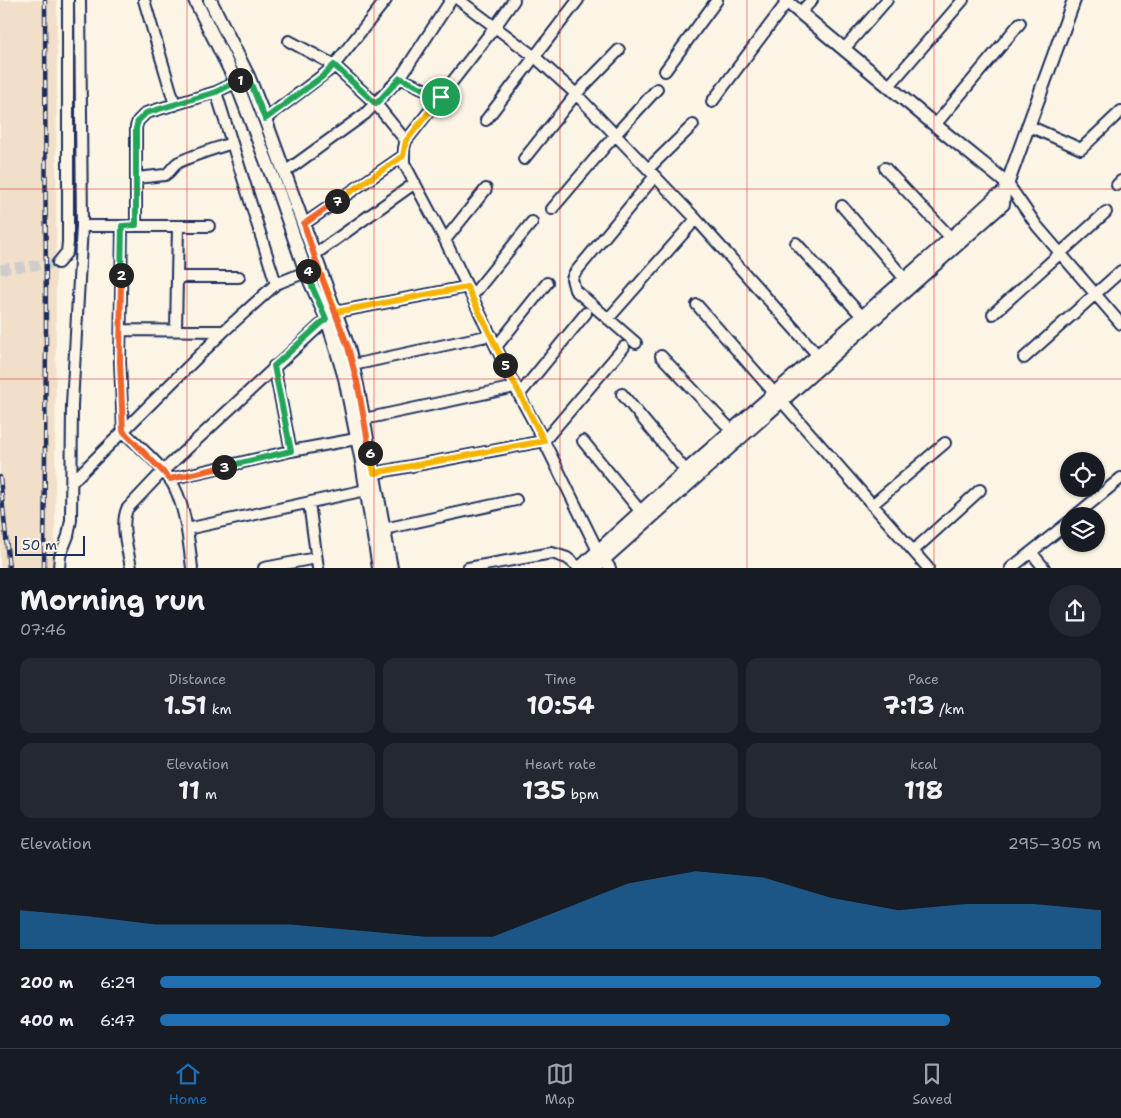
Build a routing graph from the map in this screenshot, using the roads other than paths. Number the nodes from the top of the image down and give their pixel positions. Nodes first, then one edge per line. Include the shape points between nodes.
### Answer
1 (68, 0) edge
2 (80, 0) edge
3 (144, 0) edge
4 (195, 0) edge
5 (210, 0) edge
6 (386, 0) edge
7 (451, 0) edge
8 (459, 0) edge
9 (514, 0) edge
10 (578, 0) edge
11 (718, 0) edge
12 (812, 0) edge
13 (887, 0) edge
14 (963, 0) edge
15 (1074, 0) edge
16 (786, 1) edge
17 (800, 13) junction
18 (1020, 23) dead end
19 (495, 27) junction
20 (289, 41) dead end
21 (844, 49) junction
22 (619, 50) dead end
23 (536, 57) junction
24 (334, 65) junction
25 (665, 71) dead end
26 (400, 78) junction
27 (242, 79) junction
28 (889, 86) junction
29 (657, 89) dead end
30 (216, 92) junction
31 (576, 94) junction
32 (441, 97) junction
33 (712, 102) dead end
34 (376, 104) junction
35 (175, 105) junction
36 (1121, 111) edge
37 (265, 119) junction
38 (486, 120) dead end
39 (693, 125) dead end
40 (935, 125) junction
41 (1029, 126) junction
42 (615, 135) junction
43 (406, 141) junction
44 (232, 143) junction
45 (403, 156) junction
46 (524, 159) dead end
47 (885, 168) dead end
48 (285, 172) junction
49 (652, 172) junction
50 (136, 178) junction
51 (415, 184) junction
52 (1006, 188) junction
53 (486, 189) dead end
54 (842, 206) dead end
55 (552, 209) dead end
56 (1106, 212) dead end
57 (696, 219) junction
58 (532, 222) dead end
59 (304, 224) junction
60 (136, 225) junction
61 (82, 226) junction
62 (122, 226) junction
63 (178, 226) junction
64 (209, 226) dead end
65 (951, 238) junction
66 (445, 240) junction
67 (796, 243) dead end
68 (1060, 254) junction
69 (58, 263) dead end
70 (313, 265) junction
71 (1121, 271) edge
72 (178, 277) junction
73 (239, 277) dead end
74 (905, 279) junction
75 (547, 282) dead end
76 (276, 284) junction
77 (470, 291) junction
78 (1095, 295) junction
79 (697, 305) dead end
80 (586, 313) dead end
81 (993, 314) dead end
82 (331, 316) junction
83 (608, 319) junction
84 (865, 320) junction
85 (1121, 324) edge
86 (121, 330) junction
87 (176, 330) junction
88 (224, 331) junction
89 (491, 335) junction
90 (636, 344) dead end
91 (496, 347) junction
92 (624, 347) dead end
93 (660, 356) dead end
94 (1024, 358) dead end
95 (821, 359) junction
96 (353, 365) junction
97 (274, 366) junction
98 (517, 391) junction
99 (622, 394) dead end
100 (778, 397) junction
101 (364, 419) junction
102 (123, 431) junction
103 (735, 434) junction
104 (356, 439) junction
105 (544, 441) junction
106 (583, 441) dead end
107 (945, 443) dead end
108 (291, 451) junction
109 (163, 471) junction
110 (686, 471) junction
111 (374, 473) junction
112 (1121, 478) edge
113 (170, 479) junction
114 (71, 483) junction
115 (366, 490) junction
116 (980, 490) dead end
117 (516, 500) dead end
118 (309, 503) junction
119 (872, 505) junction
120 (1087, 507) edge
121 (641, 512) junction
122 (187, 528) junction
123 (384, 529) junction
124 (1060, 529) edge
125 (913, 551) junction
126 (1031, 552) junction
127 (604, 559) edge
128 (317, 563) edge
129 (59, 568) edge
130 (131, 568) edge
131 (192, 568) edge
132 (264, 568) edge
133 (379, 568) edge
134 (391, 568) edge
135 (468, 568) edge
136 (580, 568) edge
137 (594, 568) edge
138 (928, 568) edge
139 (1011, 568) edge
140 (1044, 568) edge

1 - 69 street via 68,242 67,252
2 - 61 street
3 - 35 street
4 - 27 street
5 - 27 street
6 - 24 street
7 - 26 street
8 - 19 street
9 - 19 street
10 - 23 street
11 - 25 street
12 - 17 street
13 - 21 street
14 - 28 street
15 - 41 street
16 - 17 street
16 - 33 street
17 - 21 street
18 - 40 street
19 - 23 street
19 - 32 street
20 - 24 street
21 - 28 street
22 - 31 street
23 - 31 street
23 - 38 street
24 - 34 street
24 - 37 street
26 - 32 street
26 - 34 street
27 - 30 street
27 - 37 street
27 - 70 street via 279,194
28 - 40 street
29 - 42 street
30 - 35 street
30 - 44 street
31 - 42 street
31 - 46 street
32 - 43 street
34 - 43 street
34 - 48 street
35 - 50 street via 146,113 138,121
36 - 41 street via 1081,149
37 - 48 street
39 - 49 street
40 - 52 street
41 - 52 street
42 - 49 street
42 - 55 street
43 - 45 street
44 - 50 street via 181,161 165,175
44 - 76 street
45 - 51 street
45 - 59 street
47 - 65 street
48 - 59 street
49 - 57 street
49 - 83 street via 572,279 575,290
50 - 60 street
51 - 66 street
51 - 70 street
52 - 65 street
52 - 68 street
52 - 84 street via 1003,204
53 - 66 street
54 - 74 street
56 - 68 street
57 - 83 street
57 - 95 street
58 - 77 street
59 - 70 street
60 - 62 street
60 - 63 street
61 - 62 street
61 - 114 street
62 - 86 street
63 - 64 street
63 - 72 street
65 - 74 street
66 - 77 street
67 - 84 street
68 - 78 street
68 - 81 street
70 - 76 street
70 - 82 street
71 - 78 street
72 - 73 street
72 - 87 street
74 - 84 street
75 - 91 street
76 - 88 street
77 - 82 street
77 - 89 street
78 - 85 street
78 - 94 street
79 - 100 street
80 - 98 street
82 - 96 street
82 - 97 street
82 - 104 street
83 - 90 street
84 - 95 street
86 - 87 street
86 - 102 street
87 - 88 street
88 - 102 street
89 - 91 street
89 - 96 street
91 - 98 street
92 - 105 street
93 - 103 street
95 - 100 street
96 - 101 street
97 - 108 street
97 - 109 street
98 - 101 street
98 - 105 street
99 - 110 street
100 - 103 street
100 - 119 street
101 - 111 street
102 - 109 street
102 - 114 street
103 - 110 street
103 - 127 street
104 - 108 street
104 - 115 street
105 - 111 street
105 - 127 street
106 - 121 street
107 - 119 street
108 - 113 street
109 - 113 street
109 - 130 street via 124,516
110 - 121 street
111 - 123 street
112 - 120 street
113 - 122 street
114 - 129 street via 71,520
115 - 118 street
115 - 133 street
116 - 125 street
117 - 123 street
118 - 122 street
118 - 128 street
119 - 125 street
121 - 127 street
122 - 131 street
123 - 134 street
124 - 126 street
125 - 138 street
126 - 139 street
126 - 140 street
127 - 136 street
127 - 137 street
128 - 132 street
135 - 136 street via 552,553 567,558

